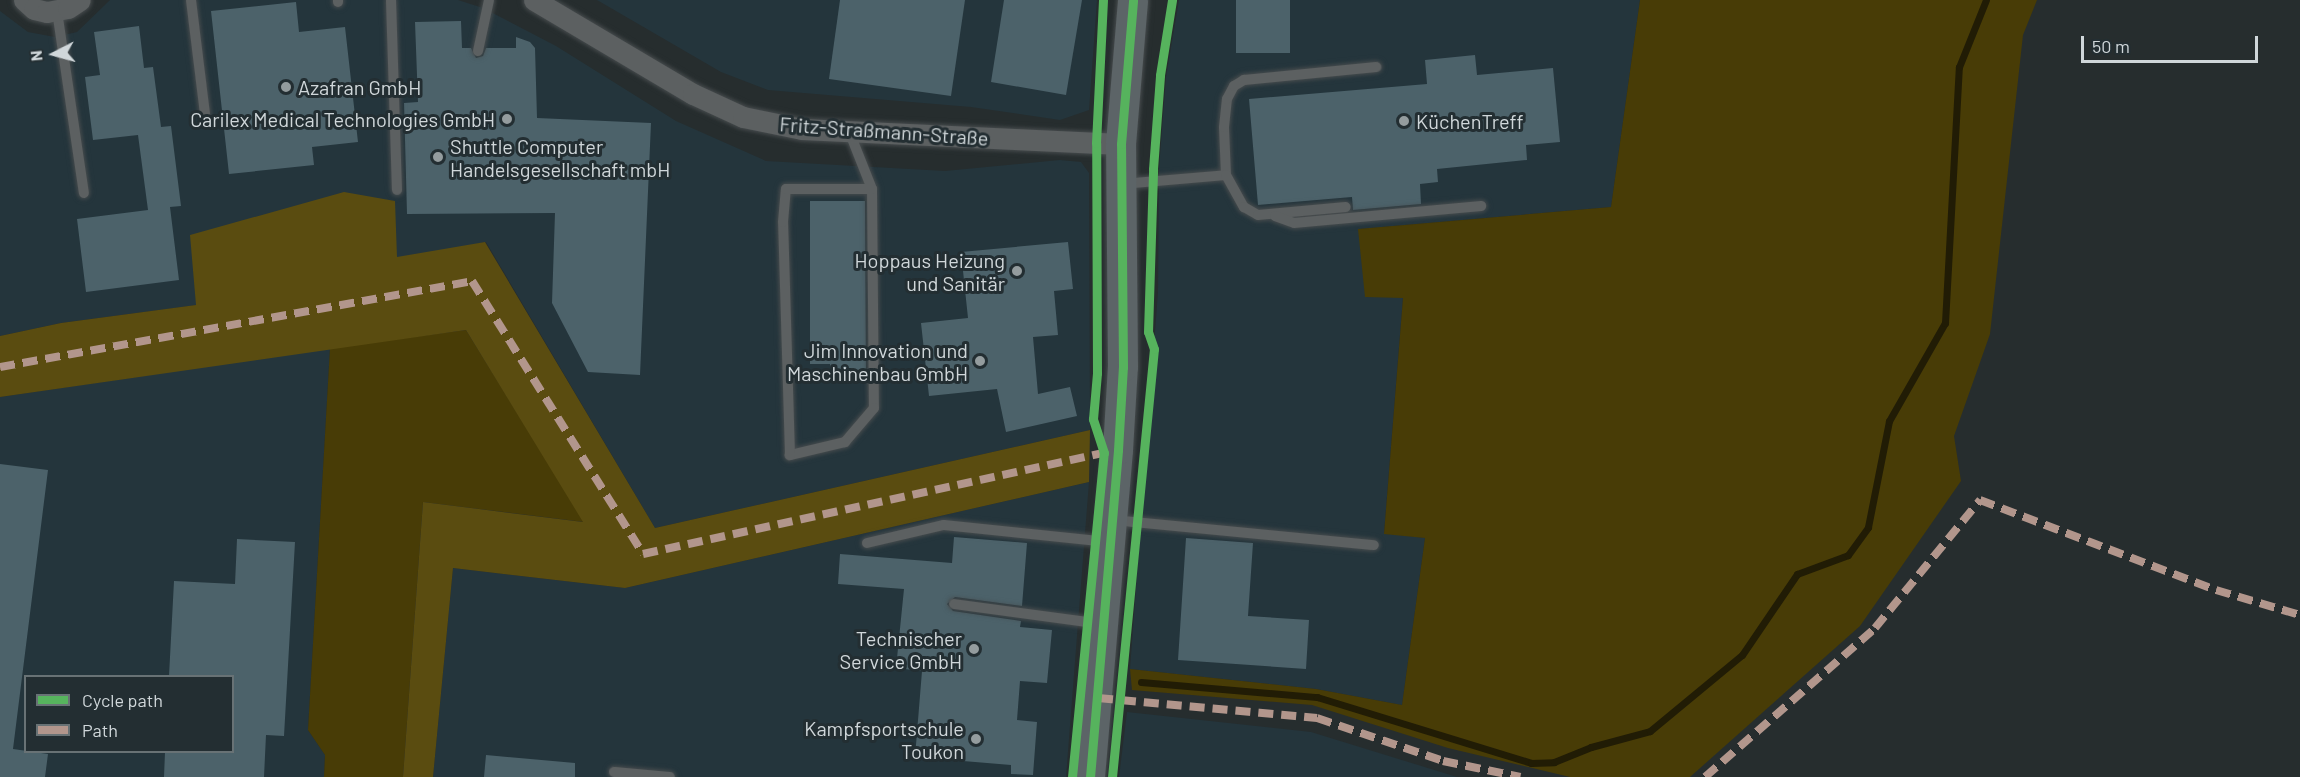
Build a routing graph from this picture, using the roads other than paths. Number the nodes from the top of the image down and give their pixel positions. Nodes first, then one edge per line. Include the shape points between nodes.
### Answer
1 (24, 0) edge
2 (80, 0) edge
3 (191, 0) edge
4 (391, 0) edge
5 (489, 0) edge
6 (534, 0) edge
7 (1133, 0) edge
8 (57, 11) junction
9 (478, 51) dead end
10 (1376, 67) dead end
11 (205, 114) dead end
12 (849, 131) junction
13 (1121, 144) junction
14 (1226, 175) junction
15 (1121, 184) junction
16 (872, 189) junction
17 (397, 190) dead end
18 (84, 194) dead end
19 (1481, 206) dead end
20 (1346, 207) dead end
21 (1269, 214) junction
22 (1112, 531) junction
23 (867, 543) dead end
24 (1374, 545) dead end
25 (954, 604) dead end
26 (1104, 624) junction
27 (614, 772) dead end
28 (670, 777) edge
29 (1090, 777) edge

1 - 8 street via 34,9
2 - 8 street
3 - 11 lane
4 - 17 lane
5 - 9 lane
6 - 12 street, Fritz-Straßmann-Straße via 693,94 743,117 802,129
7 - 13 street
8 - 18 lane
10 - 14 lane via 1244,80 1234,86 1227,99 1224,127
12 - 13 street, Fritz-Straßmann-Straße
12 - 16 lane
13 - 15 street
14 - 15 lane
14 - 21 lane via 1248,212
15 - 22 street via 1123,367
16 - 16 lane via 874,408 845,442 790,455 783,222 786,189
19 - 21 lane via 1294,223
20 - 21 lane
22 - 23 lane via 944,525
22 - 24 lane
22 - 26 street
25 - 26 lane
26 - 29 street
27 - 28 lane

